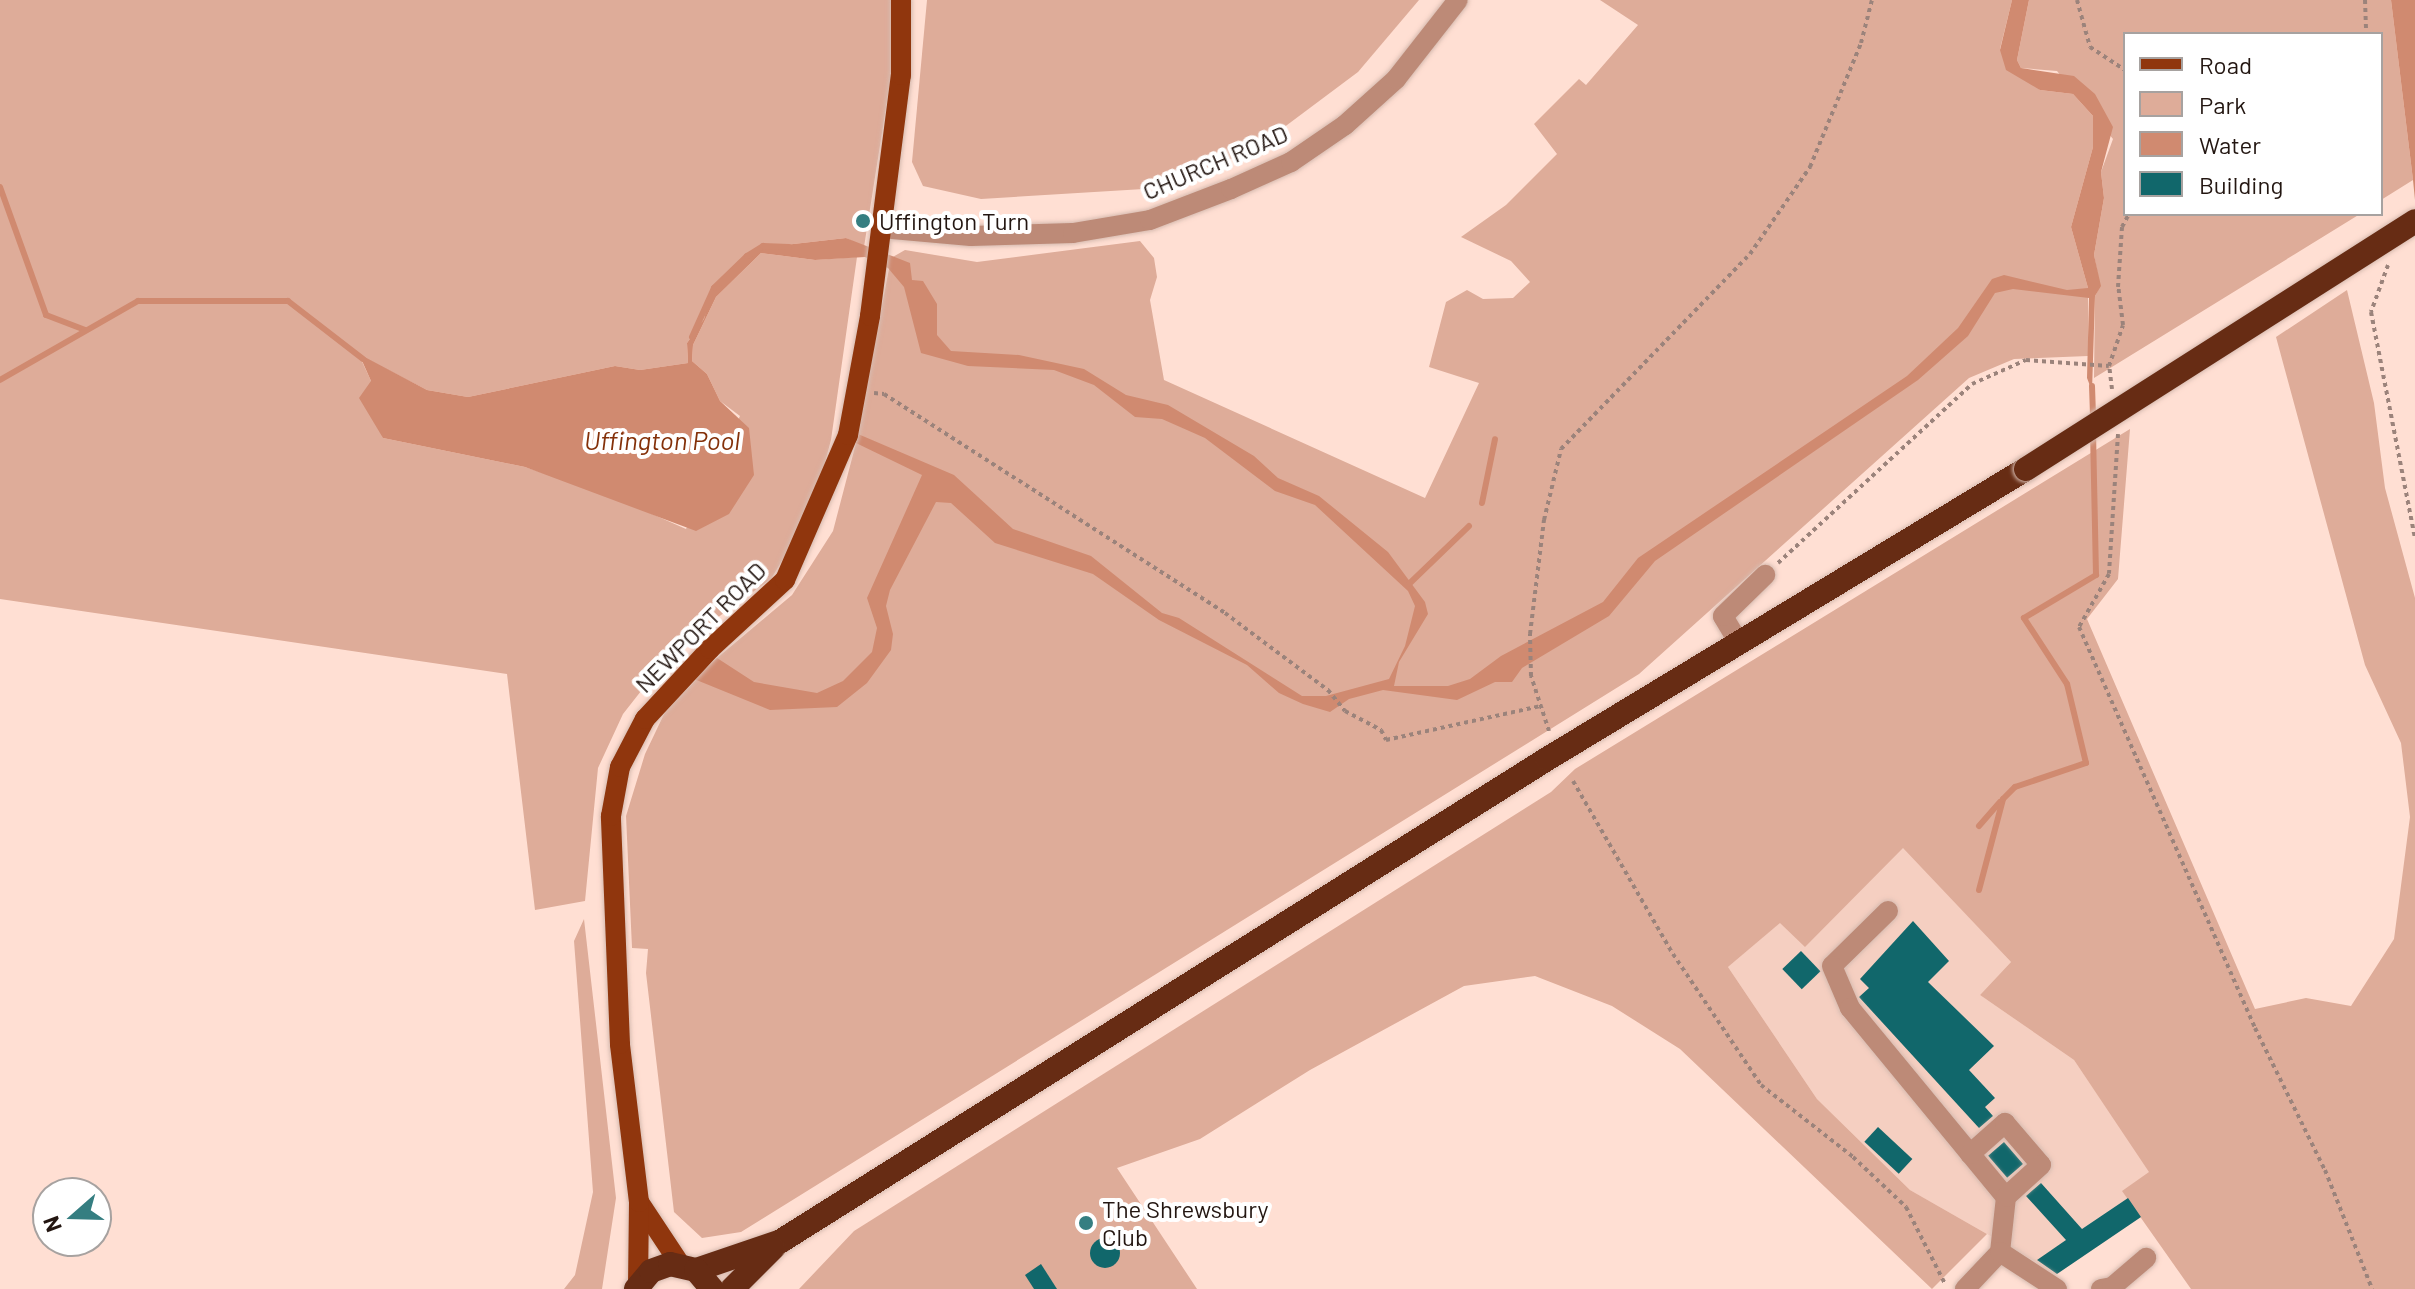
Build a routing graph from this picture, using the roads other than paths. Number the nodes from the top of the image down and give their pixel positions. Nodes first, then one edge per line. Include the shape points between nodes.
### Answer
1 (901, 0) edge
2 (1458, 0) edge
3 (2415, 221) edge
4 (880, 234) junction
5 (1765, 575) road end
6 (1739, 643) junction
7 (1888, 911) dead end
8 (1970, 1154) junction
9 (2006, 1197) junction
10 (639, 1202) junction
11 (781, 1241) junction
12 (2000, 1252) junction
13 (2146, 1258) dead end
14 (688, 1267) junction
15 (637, 1287) edge
16 (712, 1289) edge
17 (732, 1289) edge
18 (1965, 1289) edge
19 (2057, 1289) edge
20 (2101, 1289) edge

1 - 4 main road, NEWPORT ROAD via 901,75
2 - 4 street, CHURCH ROAD via 1396,79 1345,125 1291,162 1231,189 1150,220 1073,233
3 - 6 highway, bridge via 2026,469
4 - 10 main road, NEWPORT ROAD via 848,435 785,580 645,719 620,767 611,816 620,1044
5 - 6 street via 1723,616
6 - 11 highway
7 - 8 street via 1832,966 1850,1008
8 - 9 street
8 - 9 street via 2005,1123 2041,1165
9 - 12 street
10 - 14 main road, NEWPORT ROAD
10 - 15 main road, NEWPORT ROAD
11 - 14 highway
11 - 17 highway
12 - 18 street
12 - 19 street
13 - 20 street via 2112,1287
14 - 15 highway via 651,1271
14 - 16 highway

